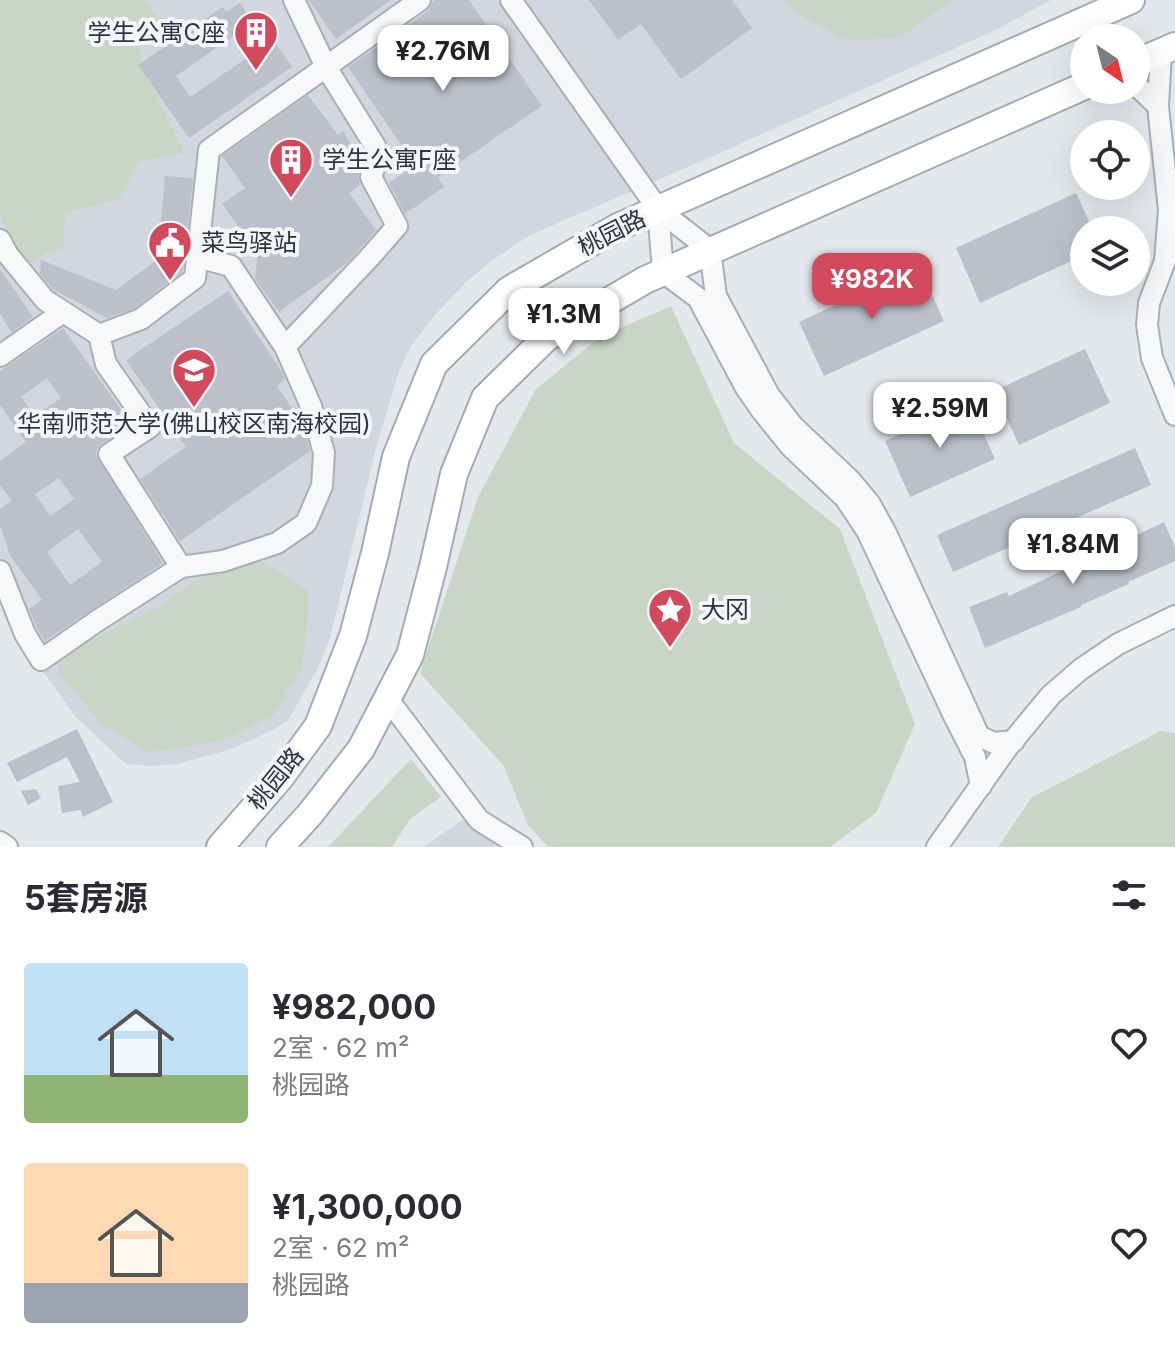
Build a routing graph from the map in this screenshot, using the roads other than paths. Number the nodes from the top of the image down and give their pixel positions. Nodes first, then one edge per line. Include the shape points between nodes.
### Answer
1 (294, 0) edge
2 (420, 0) edge
3 (511, 0) edge
4 (1131, 0) edge
5 (1168, 49) edge
6 (326, 67) junction
7 (1070, 92) edge
8 (1150, 98) edge
9 (1158, 106) junction
10 (658, 209) junction
11 (0, 240) edge
12 (710, 250) junction
13 (197, 257) junction
14 (663, 272) junction
15 (63, 312) junction
16 (99, 335) junction
17 (285, 347) junction
18 (0, 356) edge
19 (1175, 415) edge
20 (181, 567) junction
21 (0, 571) edge
22 (1175, 616) edge
23 (387, 698) junction
24 (1014, 741) junction
25 (981, 786) junction
26 (0, 842) edge
27 (7, 847) edge
28 (220, 847) edge
29 (280, 847) edge
30 (522, 847) edge
31 (937, 847) edge

1 - 6 street
2 - 6 street
3 - 10 street
4 - 10 main road, 桃园路
5 - 9 street
6 - 13 street via 209,150
6 - 17 street via 375,146 378,157 371,177 397,226
7 - 12 main road, 桃园路
8 - 9 street
9 - 19 street via 1169,210 1165,261 1149,303 1147,325 1152,358
10 - 12 street
10 - 14 street
10 - 28 main road, 桃园路 via 509,290 434,364 396,457 353,636 318,726
11 - 15 street via 45,300
12 - 14 main road, 桃园路
12 - 24 street via 716,296 769,395 870,504 979,736 994,743
13 - 16 street via 195,278 141,319
13 - 17 street via 231,266
14 - 23 main road, 桃园路 via 546,338 485,398 454,474 410,655
14 - 25 street via 698,298 762,411 845,498 867,531 975,757
15 - 16 street
15 - 18 street
16 - 20 street via 106,364 150,427 109,454
17 - 20 street via 311,406 324,453 322,486 306,523 277,543 223,561
20 - 21 street via 41,660
22 - 24 street via 1081,669 1051,695
23 - 29 main road, 桃园路 via 361,749
23 - 30 street via 479,820
24 - 25 street
25 - 31 street
26 - 27 street

